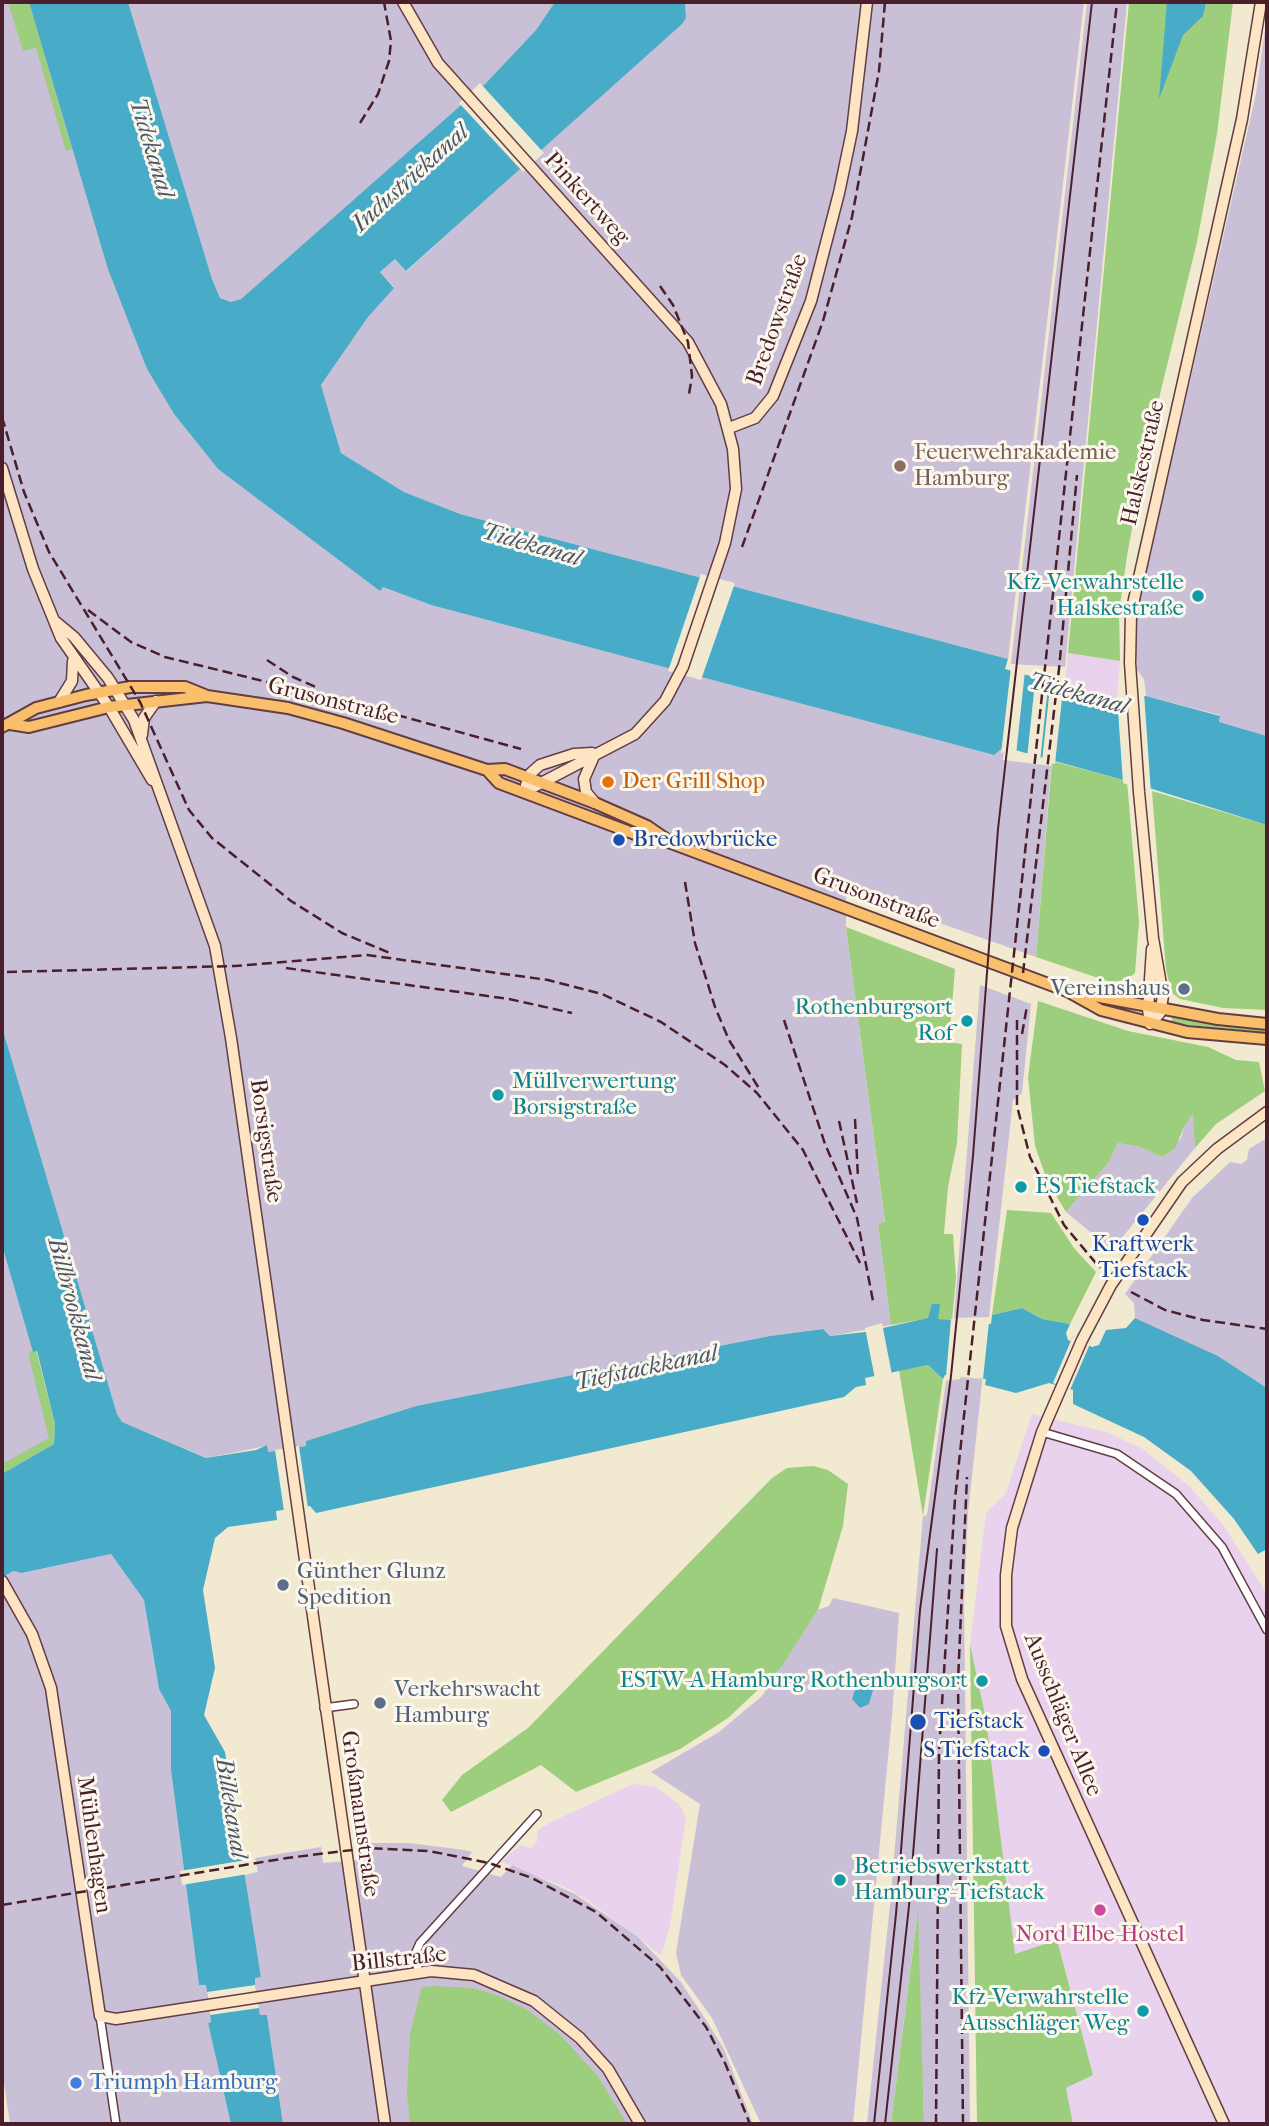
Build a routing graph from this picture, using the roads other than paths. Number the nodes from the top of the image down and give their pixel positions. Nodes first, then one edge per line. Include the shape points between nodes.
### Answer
1 (403, 2) edge
2 (867, 2) edge
3 (1261, 2) edge
4 (729, 428) junction
5 (2, 468) edge
6 (56, 621) junction
7 (74, 660) junction
8 (116, 689) junction
9 (98, 692) junction
10 (207, 696) junction
11 (156, 701) junction
12 (59, 702) junction
13 (126, 704) junction
14 (109, 707) junction
15 (6, 726) edge
16 (142, 739) junction
17 (596, 752) junction
18 (487, 770) junction
19 (529, 777) junction
20 (541, 782) junction
21 (156, 787) junction
22 (524, 792) junction
23 (595, 803) junction
24 (671, 842) junction
25 (1153, 939) junction
26 (1067, 991) junction
27 (1148, 1006) junction
28 (1161, 1009) junction
29 (1150, 1024) junction
30 (1267, 1024) edge
31 (1267, 1039) edge
32 (1266, 1115) edge
33 (1042, 1432) junction
34 (297, 1509) joint
35 (2, 1581) edge
36 (1267, 1630) edge
37 (354, 1704) dead end
38 (324, 1708) junction
39 (537, 1814) dead end
40 (418, 1973) junction
41 (364, 1981) junction
42 (100, 2016) junction
43 (116, 2124) edge
44 (385, 2124) edge
45 (640, 2124) edge
46 (1224, 2124) edge

1 - 4 street, Pinkertweg via 438,63 688,342
2 - 4 street, Bredowstraße via 852,131 811,301 773,396 755,418
3 - 25 street, Halskestraße via 1242,120 1135,587 1129,640
4 - 17 street via 736,489 732,518 676,682 635,734
5 - 6 street, Borsigstraße via 33,569
6 - 7 street, Borsigstraße
6 - 8 street, Borsigstraße
7 - 9 street, Borsigstraße
7 - 12 street via 72,681
8 - 9 main road, Grusonstraße
8 - 10 main road, Grusonstraße via 185,687
8 - 13 street, Borsigstraße
9 - 12 main road, Grusonstraße
9 - 14 street, Borsigstraße
10 - 11 main road, Grusonstraße
10 - 18 main road, Grusonstraße via 314,715
11 - 13 main road, Grusonstraße
11 - 16 street via 144,718
12 - 15 main road, Grusonstraße via 26,713
13 - 14 main road, Grusonstraße
13 - 16 street, Borsigstraße
14 - 15 main road, Grusonstraße via 29,727
14 - 21 street, Borsigstraße
16 - 21 street, Borsigstraße
17 - 19 street via 545,763
17 - 20 street
17 - 23 street via 584,779 586,792
18 - 19 main road, Grusonstraße via 505,769
18 - 22 main road, Grusonstraße via 499,783
19 - 20 main road, Grusonstraße
19 - 22 street
20 - 22 street
20 - 23 main road, Grusonstraße
21 - 34 street, Borsigstraße via 215,946
22 - 24 main road, Grusonstraße via 643,837
23 - 24 main road, Grusonstraße
24 - 26 main road, Grusonstraße
25 - 27 street, Halskestraße
25 - 28 street, Halskestraße
26 - 27 main road, Grusonstraße
26 - 29 main road, Grusonstraße via 1101,1010
27 - 28 main road, Grusonstraße
27 - 29 street, Halskestraße
28 - 29 street
28 - 30 main road, Grusonstraße
29 - 31 main road, Grusonstraße
32 - 33 street, Ausschläger Allee via 1217,1149 1182,1182 1119,1272 1082,1340
33 - 36 street via 1117,1454 1176,1494 1222,1547
33 - 46 street, Ausschläger Allee via 1008,1553 1006,1613 1011,1647 1049,1745
34 - 38 street, Großmannstraße
35 - 42 street, Mühlenhagen via 32,1634 51,1688
37 - 38 street
38 - 41 street, Großmannstraße
39 - 40 street via 420,1943
40 - 41 street, Billstraße
40 - 45 street, Billstraße via 442,1970 474,1975 534,2001 592,2050 625,2094
41 - 42 street, Billstraße via 116,2018
41 - 44 street, Großmannstraße
42 - 43 street, Mühlenhagen

